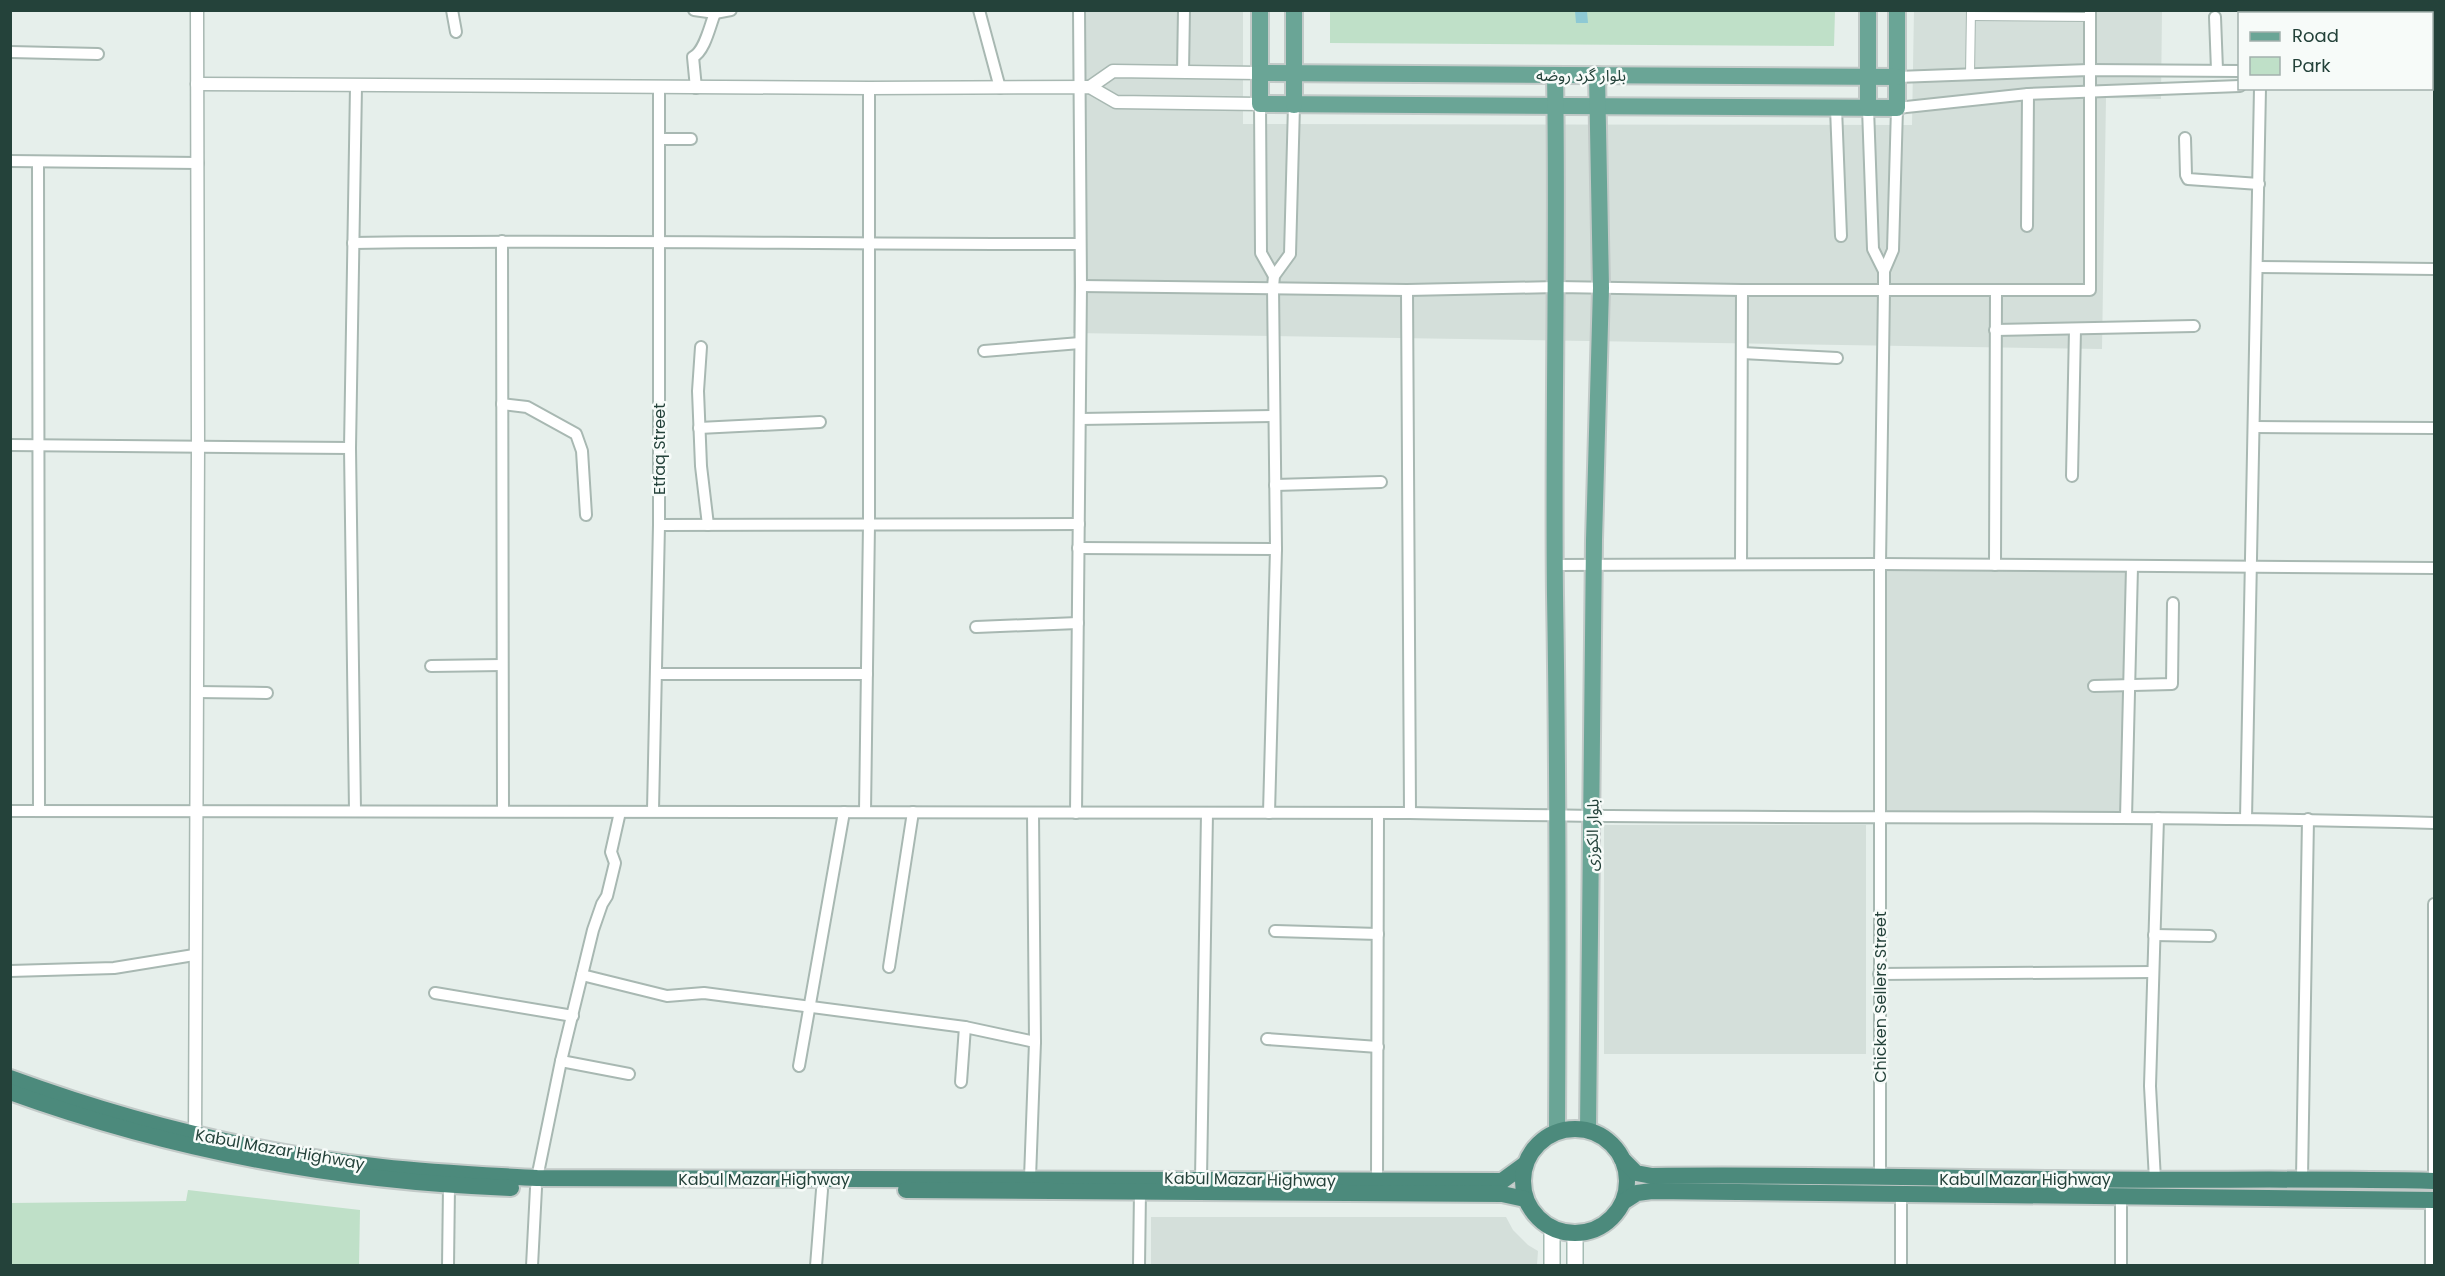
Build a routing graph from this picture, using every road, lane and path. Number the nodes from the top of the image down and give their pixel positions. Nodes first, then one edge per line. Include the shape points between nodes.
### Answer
1 (197, 10) edge
2 (452, 10) edge
3 (694, 10) edge
4 (731, 10) edge
5 (979, 10) edge
6 (1079, 10) edge
7 (1184, 10) edge
8 (1260, 10) edge
9 (1294, 10) edge
10 (1868, 10) edge
11 (1897, 10) edge
12 (715, 13) junction
13 (1971, 13) edge
14 (2090, 14) edge
15 (2215, 17) dead end
16 (456, 32) dead end
17 (10, 52) edge
18 (98, 54) dead end
19 (2089, 70) junction
20 (2217, 70) junction
21 (2238, 71) edge
22 (1183, 72) junction
23 (1260, 73) junction
24 (1294, 73) junction
25 (1555, 75) junction
26 (1597, 75) junction
27 (1970, 75) junction
28 (1868, 76) junction
29 (1897, 77) junction
30 (197, 84) junction
31 (356, 86) junction
32 (2238, 86) edge
33 (659, 87) junction
34 (1085, 87) junction
35 (696, 88) junction
36 (869, 88) junction
37 (1000, 88) junction
38 (2089, 90) junction
39 (2260, 90) edge
40 (2028, 94) junction
41 (1260, 104) junction
42 (1294, 105) junction
43 (1556, 106) junction
44 (1598, 106) junction
45 (1836, 108) junction
46 (1868, 108) junction
47 (1897, 108) junction
48 (2185, 138) dead end
49 (659, 139) junction
50 (691, 139) dead end
51 (10, 161) edge
52 (38, 162) junction
53 (198, 163) junction
54 (2259, 184) junction
55 (2027, 226) dead end
56 (1841, 236) dead end
57 (502, 241) junction
58 (353, 243) junction
59 (659, 243) junction
60 (1080, 244) junction
61 (867, 245) junction
62 (2257, 267) junction
63 (2434, 269) edge
64 (1884, 271) junction
65 (1274, 282) junction
66 (1081, 286) junction
67 (1557, 287) junction
68 (1601, 288) junction
69 (1407, 290) junction
70 (1742, 290) junction
71 (1884, 290) junction
72 (1996, 290) junction
73 (2194, 326) dead end
74 (2075, 329) junction
75 (1995, 330) junction
76 (1080, 343) junction
77 (701, 347) dead end
78 (984, 351) dead end
79 (1742, 353) junction
80 (1837, 358) dead end
81 (502, 404) junction
82 (1274, 416) junction
83 (1080, 419) junction
84 (820, 422) dead end
85 (2254, 427) junction
86 (699, 428) junction
87 (2434, 428) edge
88 (10, 446) edge
89 (37, 446) junction
90 (198, 447) junction
91 (350, 448) junction
92 (2073, 476) dead end
93 (1381, 482) dead end
94 (1275, 485) junction
95 (586, 515) dead end
96 (1079, 524) junction
97 (658, 525) junction
98 (708, 525) junction
99 (869, 525) junction
100 (1078, 548) junction
101 (1276, 549) junction
102 (1595, 564) junction
103 (1741, 564) junction
104 (1880, 564) junction
105 (1556, 565) junction
106 (1995, 565) junction
107 (2132, 567) junction
108 (2252, 568) junction
109 (2434, 568) edge
110 (2173, 603) dead end
111 (1078, 623) junction
112 (976, 627) dead end
113 (502, 665) junction
114 (431, 666) dead end
115 (656, 674) junction
116 (867, 674) junction
117 (2094, 686) dead end
118 (2128, 686) junction
119 (196, 692) junction
120 (267, 693) dead end
121 (10, 810) edge
122 (653, 810) junction
123 (39, 811) junction
124 (196, 811) junction
125 (355, 811) junction
126 (502, 811) junction
127 (620, 812) junction
128 (844, 812) junction
129 (865, 812) junction
130 (913, 812) junction
131 (1033, 813) junction
132 (1076, 813) junction
133 (1207, 813) junction
134 (1269, 813) junction
135 (1378, 813) junction
136 (1410, 813) junction
137 (1559, 816) junction
138 (1881, 817) junction
139 (1592, 818) junction
140 (2126, 818) junction
141 (2158, 818) junction
142 (2246, 819) junction
143 (2308, 819) junction
144 (2434, 823) edge
145 (2434, 904) edge
146 (1275, 931) dead end
147 (1378, 934) junction
148 (2154, 935) junction
149 (2210, 936) dead end
150 (194, 955) junction
151 (889, 967) dead end
152 (10, 971) edge
153 (2153, 972) junction
154 (1879, 974) junction
155 (582, 975) junction
156 (435, 993) dead end
157 (810, 1008) junction
158 (573, 1016) junction
159 (965, 1027) junction
160 (1267, 1039) dead end
161 (1035, 1042) junction
162 (1378, 1047) junction
163 (561, 1061) junction
164 (798, 1066) dead end
165 (629, 1074) dead end
166 (10, 1078) edge
167 (961, 1082) dead end
168 (10, 1092) edge
169 (1588, 1130) junction
170 (1557, 1131) junction
171 (195, 1142) junction
172 (1622, 1159) junction
173 (1524, 1165) junction
174 (1030, 1178) junction
175 (1880, 1178) junction
176 (2302, 1178) junction
177 (1201, 1179) junction
178 (2155, 1180) junction
179 (1377, 1181) junction
180 (2434, 1181) edge
181 (536, 1183) junction
182 (449, 1186) junction
183 (822, 1190) junction
184 (1140, 1191) junction
185 (1901, 1194) junction
186 (2121, 1196) junction
187 (1525, 1199) junction
188 (2433, 1200) edge
189 (1623, 1202) junction
190 (1552, 1229) junction
191 (1575, 1233) junction
192 (448, 1266) edge
193 (532, 1266) edge
194 (816, 1266) edge
195 (1138, 1266) edge
196 (1552, 1266) edge
197 (1575, 1266) edge
198 (1901, 1266) edge
199 (2121, 1266) edge
200 (2431, 1266) edge

1 - 30 street
2 - 16 street
3 - 12 street
4 - 12 street
5 - 37 street
6 - 34 street
7 - 22 street
8 - 23 main road
9 - 24 main road
10 - 28 main road
11 - 29 main road
12 - 35 street via 703,45 693,57
13 - 14 street
13 - 27 street
14 - 19 street
15 - 20 street
17 - 18 street
19 - 20 street
19 - 27 street
19 - 38 street
20 - 21 street
22 - 23 street
22 - 34 street via 1113,71
23 - 24 main road, بلوار گرد روضه
23 - 41 main road
24 - 25 main road, بلوار گرد روضه
24 - 42 main road
25 - 26 main road, بلوار گرد روضه
25 - 43 main road, بلوار الکوزی
26 - 28 main road, بلوار گرد روضه
26 - 44 main road, بلوار الکوزی
27 - 29 street
28 - 29 main road, بلوار گرد روضه
28 - 46 main road
29 - 47 main road
30 - 31 street
30 - 53 street
31 - 33 street
31 - 58 street
32 - 38 street
33 - 35 street
33 - 49 street, Etfaq Street
34 - 37 street
34 - 41 street via 1116,102
34 - 60 street
35 - 36 street
36 - 37 street
36 - 61 street
38 - 40 street
38 - 72 street via 2090,290
39 - 54 street
40 - 47 street
40 - 55 street
41 - 42 main road, بلوار گرد روضه
41 - 65 street via 1262,253
42 - 43 main road, بلوار گرد روضه
42 - 65 street via 1290,254
43 - 44 main road, بلوار گرد روضه
43 - 67 main road, بلوار الکوزی
44 - 45 main road, بلوار گرد روضه
44 - 68 main road, بلوار الکوزی
45 - 46 main road, بلوار گرد روضه
45 - 56 street
46 - 47 main road, بلوار گرد روضه
46 - 64 street via 1873,249
47 - 64 street via 1893,250
48 - 54 street via 2188,179
49 - 50 street
49 - 59 street, Etfaq Street
51 - 52 street
52 - 53 street
52 - 89 street
53 - 90 street
54 - 62 street
57 - 58 street
57 - 59 street
57 - 81 street
58 - 91 street
59 - 61 street
59 - 97 street, Etfaq Street
60 - 61 street
60 - 66 street
61 - 99 street
62 - 63 street
62 - 85 street
64 - 71 street, Chicken Sellers Street
65 - 66 street
65 - 69 street
65 - 82 street
66 - 76 street
67 - 68 street
67 - 69 street
67 - 105 main road, بلوار الکوزی
68 - 70 street
68 - 102 main road, بلوار الکوزی
69 - 136 street
70 - 71 street
70 - 79 street
71 - 72 street
71 - 104 street, Chicken Sellers Street
72 - 75 street
73 - 74 street
74 - 75 street
74 - 92 street
75 - 106 street
76 - 78 street
76 - 83 street
77 - 86 street
79 - 80 street
79 - 103 street
81 - 95 street via 527,407 576,434 582,451
81 - 113 street
82 - 83 street
82 - 94 street
83 - 96 street
84 - 86 street
85 - 87 street
85 - 108 street
86 - 98 street
88 - 89 street
89 - 90 street
89 - 123 street
90 - 91 street
90 - 119 street
91 - 125 street
93 - 94 street
94 - 101 street
96 - 99 street
96 - 100 street
97 - 98 street
97 - 115 street, Etfaq Street
98 - 99 street
99 - 116 street
100 - 101 street
100 - 111 street
101 - 134 street
102 - 103 street
102 - 105 street
102 - 139 main road, بلوار الکوزی
103 - 104 street
104 - 106 street
104 - 138 street, Chicken Sellers Street
105 - 137 main road, بلوار الکوزی
106 - 107 street
107 - 108 street
107 - 118 street
108 - 109 street
108 - 142 street
110 - 118 street via 2172,684
111 - 112 street
111 - 132 street
113 - 114 street
113 - 126 street
115 - 116 street
115 - 122 street, Etfaq Street
116 - 129 street
117 - 118 street
118 - 140 street
119 - 120 street
119 - 124 street
121 - 123 street
122 - 127 street
122 - 128 street
123 - 124 street
124 - 125 street
124 - 150 street
125 - 126 street
126 - 127 street
127 - 155 street via 612,852 615,863
128 - 129 street
128 - 157 street
129 - 130 street
130 - 131 street
130 - 151 street
131 - 132 street
131 - 161 street
132 - 133 street
133 - 134 street
133 - 177 street
134 - 135 street
135 - 136 street
135 - 147 street
136 - 137 street
137 - 139 street
137 - 170 main road, بلوار الکوزی
138 - 139 street
138 - 140 street
138 - 154 street, Chicken Sellers Street
139 - 169 main road, بلوار الکوزی
140 - 141 street
141 - 142 street
141 - 148 street
142 - 143 street
143 - 144 street
143 - 176 street
145 - 180 street
146 - 147 street
147 - 162 street
148 - 149 street
148 - 153 street
150 - 152 street via 114,968
150 - 171 street
153 - 154 street
153 - 178 street via 2150,1086
154 - 175 street, Chicken Sellers Street
155 - 157 street via 667,996 704,993
155 - 158 street
156 - 158 street
157 - 159 street
157 - 164 street
158 - 163 street
159 - 161 street
159 - 167 street
160 - 162 street
161 - 174 street
162 - 179 street
163 - 165 street
163 - 181 street
166 - 171 highway, Kabul Mazar Highway
168 - 171 highway, Kabul Mazar Highway via 61,1110
169 - 170 highway
169 - 172 highway via 1614,1146
170 - 173 highway via 1532,1150
171 - 181 highway, Kabul Mazar Highway
171 - 182 highway, Kabul Mazar Highway via 286,1167
172 - 175 highway, Kabul Mazar Highway via 1636,1173 1652,1176 1767,1174
172 - 189 highway via 1627,1173
173 - 179 highway, Kabul Mazar Highway via 1502,1181
173 - 187 highway
174 - 177 highway, Kabul Mazar Highway
174 - 181 highway, Kabul Mazar Highway
175 - 178 highway, Kabul Mazar Highway
176 - 178 highway, Kabul Mazar Highway
176 - 180 highway, Kabul Mazar Highway
177 - 179 highway, Kabul Mazar Highway
181 - 182 highway, Kabul Mazar Highway
181 - 183 highway, Kabul Mazar Highway
181 - 193 street
182 - 192 street
183 - 184 highway, Kabul Mazar Highway
183 - 194 street
184 - 187 highway, Kabul Mazar Highway via 1502,1194
184 - 195 street
185 - 186 highway, Kabul Mazar Highway
185 - 189 highway, Kabul Mazar Highway via 1652,1191 1637,1193
185 - 198 street
186 - 188 highway, Kabul Mazar Highway
186 - 199 street
187 - 190 highway via 1532,1212
188 - 200 street
189 - 191 highway via 1604,1225
190 - 191 highway
190 - 196 main road
191 - 197 main road

